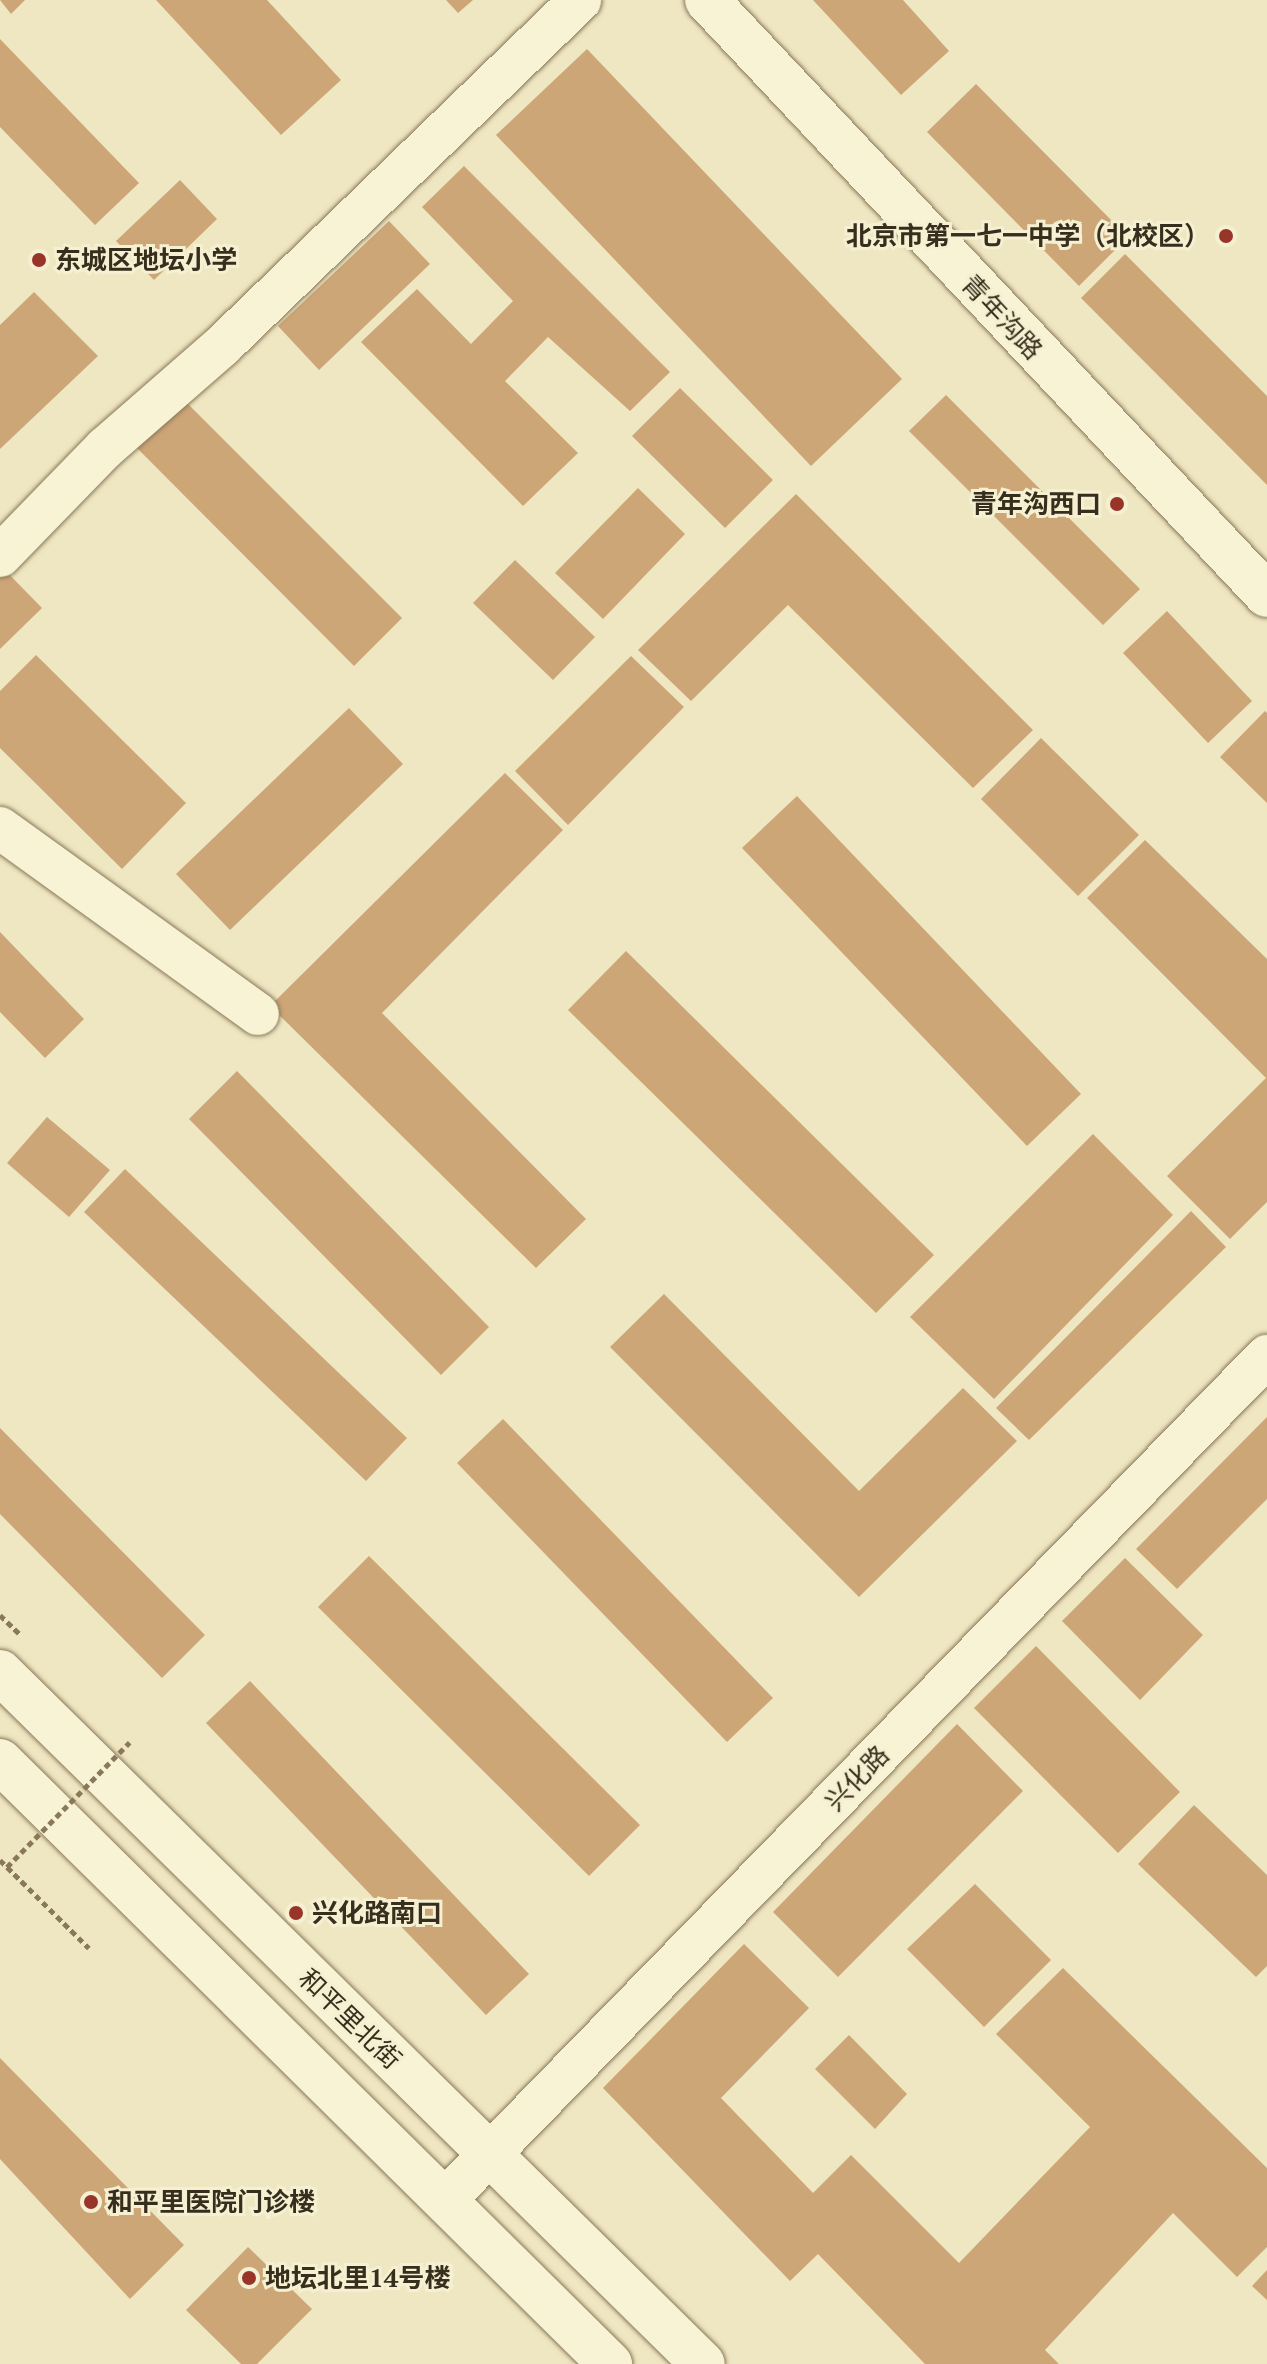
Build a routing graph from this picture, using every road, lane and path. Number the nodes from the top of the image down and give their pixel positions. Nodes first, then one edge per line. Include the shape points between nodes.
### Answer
1 (580, 0) edge
2 (707, 0) edge
3 (0, 556) edge
4 (1267, 595) edge
5 (0, 828) edge
6 (258, 1014) dead end
7 (1267, 1356) edge
8 (0, 1672) edge
9 (130, 1742) dead end
10 (0, 1761) edge
11 (0, 1860) edge
12 (7, 1867) junction
13 (89, 1948) dead end
14 (491, 2153) junction
15 (446, 2199) junction
16 (610, 2364) edge
17 (703, 2364) edge

1 - 3 street via 222,346 105,448
2 - 4 main road, 青年沟路
5 - 6 street
7 - 14 street, 兴化路
8 - 14 main road, 和平里北街 via 262,1935
9 - 12 path, bridge
10 - 15 main road
11 - 12 path, bridge
12 - 13 path
14 - 15 street, 兴化路
14 - 17 main road, 和平里北街
15 - 16 main road

